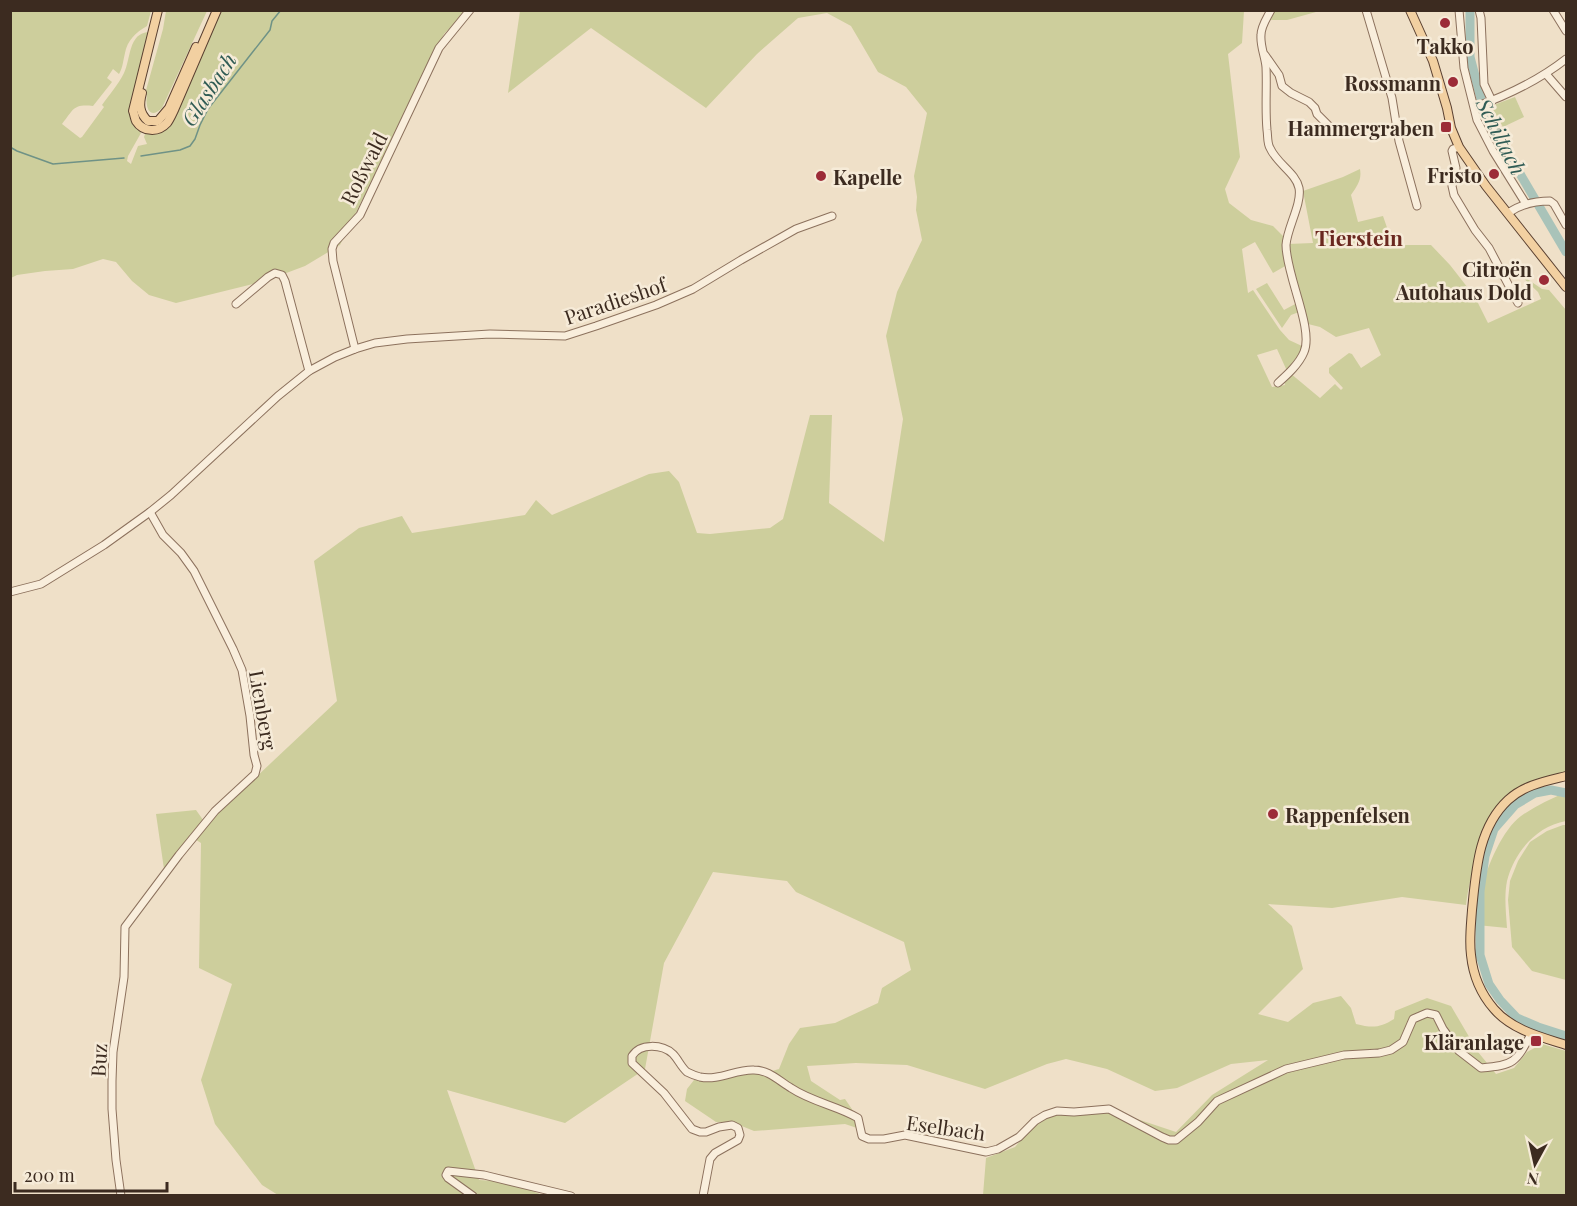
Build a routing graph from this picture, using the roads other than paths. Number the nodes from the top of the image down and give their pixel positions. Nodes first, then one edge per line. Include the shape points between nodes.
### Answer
1 (158, 10) edge
2 (163, 10) edge
3 (212, 10) edge
4 (217, 10) edge
5 (470, 10) edge
6 (1271, 10) edge
7 (1366, 10) edge
8 (1410, 10) edge
9 (1459, 10) edge
10 (1479, 10) edge
11 (1553, 10) edge
12 (1566, 31) edge
13 (1265, 54) junction
14 (1566, 59) edge
15 (1546, 74) junction
16 (1566, 97) edge
17 (1483, 104) junction
18 (1334, 130) dead end
19 (1459, 147) junction
20 (1528, 203) junction
21 (1417, 206) dead end
22 (1508, 213) junction
23 (832, 216) dead end
24 (1566, 225) edge
25 (1566, 287) edge
26 (236, 303) dead end
27 (1518, 303) dead end
28 (356, 349) junction
29 (309, 371) junction
30 (1278, 383) dead end
31 (150, 512) junction
32 (10, 592) edge
33 (1566, 776) edge
34 (125, 927) joint
35 (1531, 1034) junction
36 (1566, 1045) edge
37 (121, 1196) edge
38 (473, 1196) edge
39 (571, 1196) edge
40 (704, 1196) edge

1 - 4 main road via 133,111 136,121 149,130 168,122
2 - 3 main road via 141,98 141,111 148,121 158,121 169,108
5 - 28 street, Roßwald via 439,48 360,215 334,243 333,261
6 - 13 street via 1261,35
7 - 21 street via 1392,98
8 - 19 main road via 1433,61
9 - 17 street via 1469,91
10 - 17 street
11 - 12 street
13 - 18 street via 1282,86 1310,102
13 - 30 street via 1268,146 1299,187 1286,253 1307,338 1294,368
14 - 15 street
15 - 16 street
15 - 17 street
17 - 20 street via 1474,110 1477,120
19 - 22 main road
19 - 27 street via 1452,151 1456,168 1452,189
20 - 22 street
20 - 24 street via 1550,201
22 - 25 main road
23 - 28 street, Paradieshof via 796,229 693,289 565,336 466,335 375,343
26 - 29 street via 268,277 282,275
28 - 29 street
29 - 31 street
31 - 32 street via 41,584
31 - 34 street, Lienberg via 163,535 194,571 242,670 257,766 255,774 215,811
33 - 35 main road via 1522,790 1500,808 1483,842 1475,880 1470,942 1478,985 1494,1010
34 - 37 street, Buz via 124,977 112,1081
35 - 36 main road
35 - 40 street, Eselbach via 1513,1062 1481,1068 1459,1052 1436,1015 1427,1013 1413,1019 1403,1042 1391,1050 1344,1055 1286,1069 1217,1101 1176,1140 1162,1137 1109,1109 1057,1111 1045,1115 1019,1137 986,1152 905,1135 869,1139 862,1136 858,1118 792,1089 770,1073 752,1070 702,1077 687,1072 667,1049 639,1048 632,1063 664,1093 692,1129 706,1132 732,1125 740,1131 738,1140 712,1156
38 - 39 street via 448,1178 448,1171 484,1175

